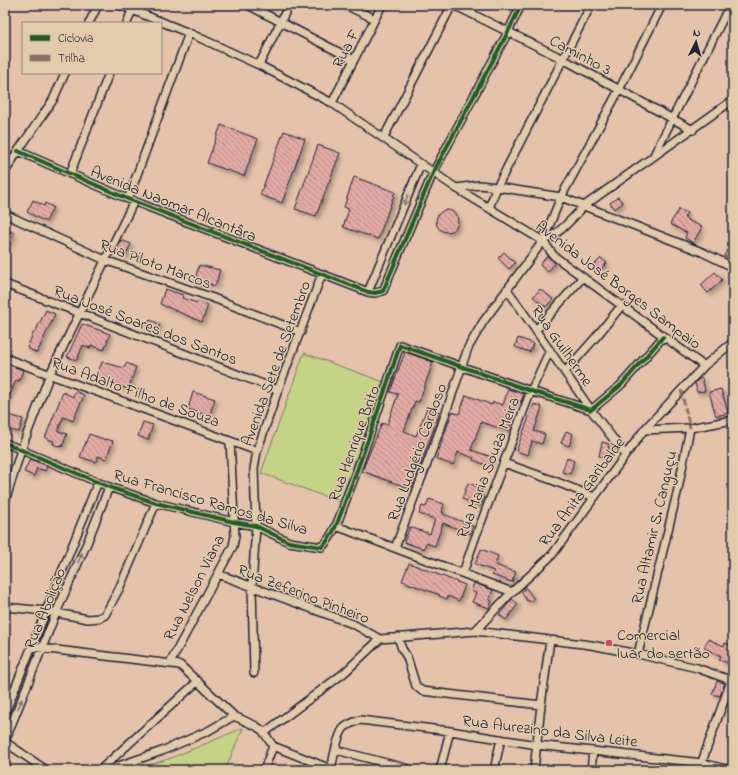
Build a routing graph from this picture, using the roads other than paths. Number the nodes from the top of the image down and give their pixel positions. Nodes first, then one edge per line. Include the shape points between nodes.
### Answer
1 (98, 5) edge
2 (120, 5) edge
3 (248, 5) edge
4 (289, 5) edge
5 (345, 5) edge
6 (382, 5) edge
7 (453, 5) edge
8 (521, 5) edge
9 (591, 5) edge
10 (662, 5) edge
11 (730, 5) edge
12 (132, 10) junction
13 (375, 19) junction
14 (90, 22) edge
15 (127, 22) edge
16 (162, 22) edge
17 (162, 22) edge
18 (281, 22) junction
19 (508, 32) junction
20 (189, 33) junction
21 (563, 59) junction
22 (354, 60) junction
23 (258, 65) junction
24 (65, 74) edge
25 (108, 74) edge
26 (619, 90) junction
27 (733, 100) edge
28 (332, 103) junction
29 (672, 118) junction
30 (693, 130) junction
31 (384, 137) junction
32 (18, 151) junction
33 (652, 159) junction
34 (421, 164) junction
35 (5, 172) edge
36 (433, 173) junction
37 (70, 174) junction
38 (497, 187) junction
39 (456, 188) junction
40 (561, 197) junction
41 (131, 200) junction
42 (584, 206) junction
43 (489, 208) junction
44 (5, 214) edge
45 (543, 241) junction
46 (105, 260) junction
47 (733, 267) edge
48 (322, 274) junction
49 (583, 277) junction
50 (5, 284) edge
51 (507, 289) junction
52 (368, 292) junction
53 (622, 306) junction
54 (79, 312) junction
55 (536, 330) junction
56 (301, 332) junction
57 (663, 337) junction
58 (733, 342) edge
59 (550, 350) junction
60 (5, 358) edge
61 (462, 366) junction
62 (704, 366) junction
63 (565, 372) junction
64 (50, 374) junction
65 (278, 390) junction
66 (531, 391) junction
67 (591, 410) junction
68 (733, 420) edge
69 (690, 428) junction
70 (644, 430) junction
71 (230, 442) junction
72 (5, 445) edge
73 (21, 450) junction
74 (257, 451) junction
75 (625, 454) junction
76 (504, 463) junction
77 (98, 482) junction
78 (109, 487) junction
79 (594, 497) junction
80 (5, 502) edge
81 (156, 503) junction
82 (234, 522) junction
83 (256, 526) junction
84 (336, 526) junction
85 (322, 547) joint
86 (395, 548) junction
87 (463, 573) junction
88 (218, 574) junction
89 (252, 586) junction
90 (512, 592) junction
91 (5, 607) edge
92 (46, 611) junction
93 (56, 613) junction
94 (475, 631) junction
95 (398, 637) junction
96 (380, 639) junction
97 (550, 640) junction
98 (32, 647) junction
99 (42, 649) junction
100 (638, 654) junction
101 (170, 663) junction
102 (254, 673) dead end
103 (198, 681) junction
104 (732, 681) edge
105 (541, 704) junction
106 (5, 713) edge
107 (234, 716) junction
108 (450, 731) junction
109 (264, 733) junction
110 (501, 739) junction
111 (5, 741) edge
112 (537, 745) junction
113 (273, 746) junction
114 (336, 750) junction
115 (593, 751) junction
116 (702, 763) junction
117 (46, 770) edge
118 (100, 770) edge
119 (107, 770) edge
120 (264, 770) edge
121 (331, 770) edge
122 (413, 770) edge
123 (440, 770) edge
124 (494, 770) edge
125 (534, 770) edge
126 (591, 770) edge
127 (699, 770) edge
128 (730, 770) edge

1 - 14 street
2 - 12 street, Avenida José Borges Sampaio
3 - 18 street
4 - 18 street
5 - 13 street
6 - 13 street, Rua F
7 - 19 street, Caminho 3
7 - 31 street
8 - 19 street
9 - 21 street
10 - 26 street
11 - 29 street
12 - 15 street
12 - 17 street, Avenida José Borges Sampaio
13 - 22 street, Rua F
16 - 20 street, Avenida José Borges Sampaio
18 - 22 street
18 - 23 street
19 - 21 street, Caminho 3
19 - 36 street
20 - 23 street, Avenida José Borges Sampaio
20 - 41 street
21 - 26 street, Caminho 3
21 - 38 street
22 - 28 street, Rua F
23 - 28 street, Avenida José Borges Sampaio
24 - 32 street via 53,100
25 - 37 street
26 - 29 street, Caminho 3
26 - 40 street
27 - 30 street
28 - 31 street, Avenida José Borges Sampaio
29 - 30 street, Caminho 3
29 - 33 street
30 - 33 street
31 - 34 street, Avenida José Borges Sampaio
32 - 35 street
32 - 37 street, Avenida Naomar Alcantâra
33 - 42 street
34 - 36 street, Avenida José Borges Sampaio
34 -> 52 street
36 - 39 street, Avenida José Borges Sampaio
36 - 52 street, Avenida Sete de Setembro via 383,290
37 - 41 street, Avenida Naomar Alcantâra
38 - 39 street via 479,185
38 - 40 street
38 - 43 street
39 - 43 street, Avenida José Borges Sampaio
40 - 42 street
40 - 45 street
41 - 46 street
41 - 48 street, Avenida Naomar Alcantâra
42 - 45 street via 554,236
42 - 47 street via 702,252
43 - 45 street, Avenida José Borges Sampaio
44 - 46 street, Rua Piloto Marcos
45 - 49 street, Avenida José Borges Sampaio via 554,256
45 - 51 street, Rua Ludgério Cardoso
46 - 54 street
46 - 56 street, Rua Piloto Marcos
48 - 52 street, Avenida Sete de Setembro
48 - 56 street, Avenida Sete de Setembro
49 - 53 street, Avenida José Borges Sampaio
49 - 55 street
50 - 54 street, Rua José Soares dos Santos
51 - 55 street, Rua Guilherme
51 - 61 street, Rua Ludgério Cardoso via 483,322 468,348
53 - 57 street, Avenida José Borges Sampaio
53 - 63 street
54 - 64 street
54 - 65 street, Rua José Soares dos Santos
55 - 59 street, Rua Guilherme
56 - 65 street, Avenida Sete de Setembro
57 - 62 street, Avenida José Borges Sampaio
57 - 67 street via 621,385
58 - 62 street
59 - 63 street, Rua Guilherme
59 - 66 street, Rua Maria Souza Meira
60 - 64 street, Rua Adalto Filho de Souza
61 - 66 street
61 - 84 street, Rua Henrique Brito via 400,345
61 - 86 street, Rua Ludgério Cardoso
62 - 70 street
63 - 67 street, Rua Guilherme
64 - 71 street, Rua Adalto Filho de Souza
64 - 73 street
65 - 74 street, Avenida Sete de Setembro
66 - 67 street
66 - 76 street, Rua Maria Souza Meira
67 - 75 street, Rua Guilherme
68 - 69 street, Rua Anita Garibalde
69 - 70 street, Rua Anita Garibalde
69 - 100 street, Rua Altamir S. Canguçu
70 - 75 street, Rua Anita Garibalde
71 - 74 street, Rua Adalto Filho de Souza
71 - 82 street, Rua Nelson Viana
72 - 73 street, Rua Francisco Ramos da Silva
73 - 77 street, Rua Francisco Ramos da Silva
73 - 80 street
74 - 83 street, Avenida Sete de Setembro via 254,469
75 - 79 street, Rua Anita Garibalde
76 - 79 street
76 - 87 street, Rua Maria Souza Meira
77 - 78 street, Rua Francisco Ramos da Silva
77 - 92 street, Rua Abolição
78 - 81 street, Rua Francisco Ramos da Silva
93 -> 78 street, Rua Abolição
79 - 90 street, Rua Anita Garibalde via 552,555
81 - 82 street, Rua Francisco Ramos da Silva
81 - 93 street via 106,615 88,619
82 - 83 street, Rua Francisco Ramos da Silva
82 - 88 street, Rua Nelson Viana via 233,546
83 - 85 street, Rua Francisco Ramos da Silva via 289,542
83 - 89 street, Avenida Sete de Setembro
84 - 85 street, Rua Henrique Brito
84 - 86 street
86 - 87 street
87 - 90 street
88 - 89 street, Rua Zeferino Pinheiro
88 - 101 street, Rua Nelson Viana
89 - 96 street, Rua Zeferino Pinheiro via 353,624
89 - 102 street, Avenida Sete de Setembro
90 - 94 street, Rua Anita Garibalde
91 - 92 street
92 - 93 street
92 - 98 street, Rua Abolição
93 - 99 street, Rua Abolição
94 - 95 street
94 - 97 street
95 - 96 street
95 - 105 street via 416,686 422,691
96 - 109 street via 344,673
97 - 100 street
97 - 105 street
98 - 99 street
98 - 106 street, Rua Abolição
99 - 101 street
111 -> 99 street, Rua Abolição
100 - 104 street via 697,668
101 - 103 street via 180,665
103 - 107 street
103 - 118 street
104 - 116 street
105 - 112 street
107 - 109 street via 256,726
107 - 119 street via 162,751
108 - 110 street, Rua Aurezino da Silva Leite
108 - 114 street, Rua Aurezino da Silva Leite via 360,720 351,722 343,729
108 - 123 street
109 - 113 street
110 - 112 street, Rua Aurezino da Silva Leite
110 - 124 street
111 - 117 street
112 - 115 street, Rua Aurezino da Silva Leite
112 - 125 street
113 - 120 street
113 - 121 street
114 - 121 street
114 - 122 street
115 - 116 street, Rua Aurezino da Silva Leite
115 - 126 street
116 - 127 street
116 - 128 street, Rua Aurezino da Silva Leite

